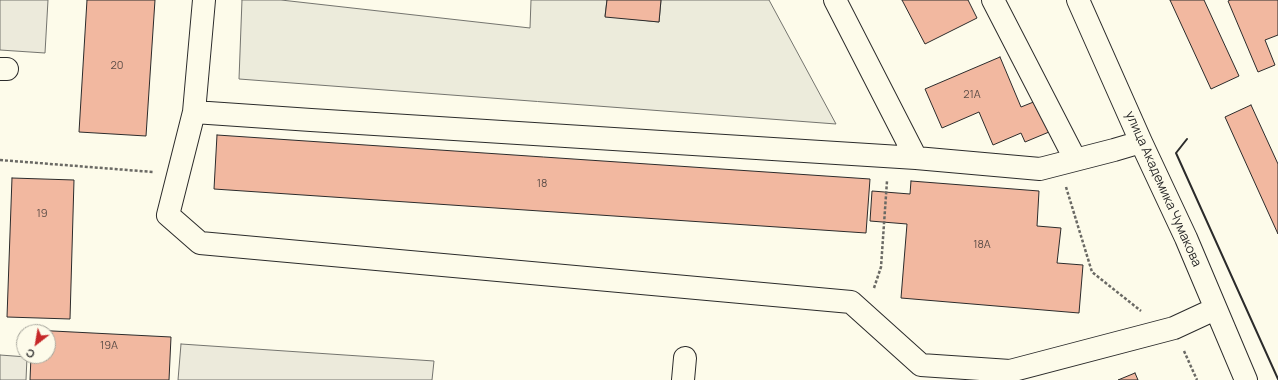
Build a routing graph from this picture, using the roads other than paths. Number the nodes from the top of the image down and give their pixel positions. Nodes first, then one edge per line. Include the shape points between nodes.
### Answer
1 (204, 0) edge
2 (835, 0) edge
3 (993, 0) edge
4 (1078, 0) edge
5 (194, 112) junction
6 (1141, 142) junction
7 (916, 158) junction
8 (1067, 162) junction
9 (1215, 309) junction
10 (685, 358) dead end
11 (1012, 375) edge
12 (683, 380) edge
13 (1246, 380) edge

1 - 5 street
2 - 7 street
3 - 8 street
4 - 6 street, улица Академика Чумакова
5 - 7 street
5 - 11 street via 168,216 200,243 851,302 921,366
6 - 8 street
6 - 9 street, улица Академика Чумакова via 1186,238
7 - 8 street via 1040,168
9 - 11 street via 1174,328
9 - 13 street, улица Академика Чумакова
10 - 12 street

